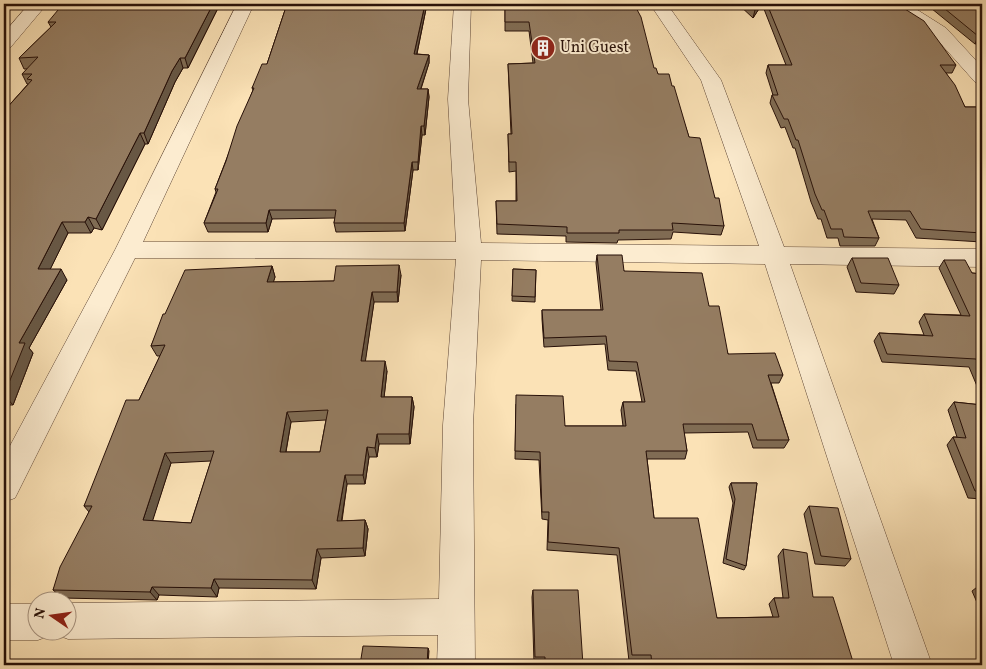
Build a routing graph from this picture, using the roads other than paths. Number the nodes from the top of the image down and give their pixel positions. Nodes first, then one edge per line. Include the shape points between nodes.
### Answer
1 (38, 4) edge
2 (245, 4) edge
3 (463, 4) edge
4 (659, 4) edge
5 (897, 4) edge
6 (4, 44) edge
7 (982, 78) edge
8 (127, 250) junction
9 (469, 251) junction
10 (775, 256) junction
11 (982, 258) edge
12 (4, 488) edge
13 (456, 617) junction
14 (4, 622) edge
15 (28, 622) edge
16 (78, 622) edge
17 (456, 665) edge
18 (913, 665) edge

1 - 6 street
2 - 8 street
3 - 9 street via 458,99
4 - 10 street via 711,80
5 - 7 street via 940,32
8 - 9 street
8 - 12 street
9 - 10 street
9 - 13 street via 458,424
10 - 11 street
10 - 18 street
13 - 16 street
13 - 17 street
14 - 15 street

